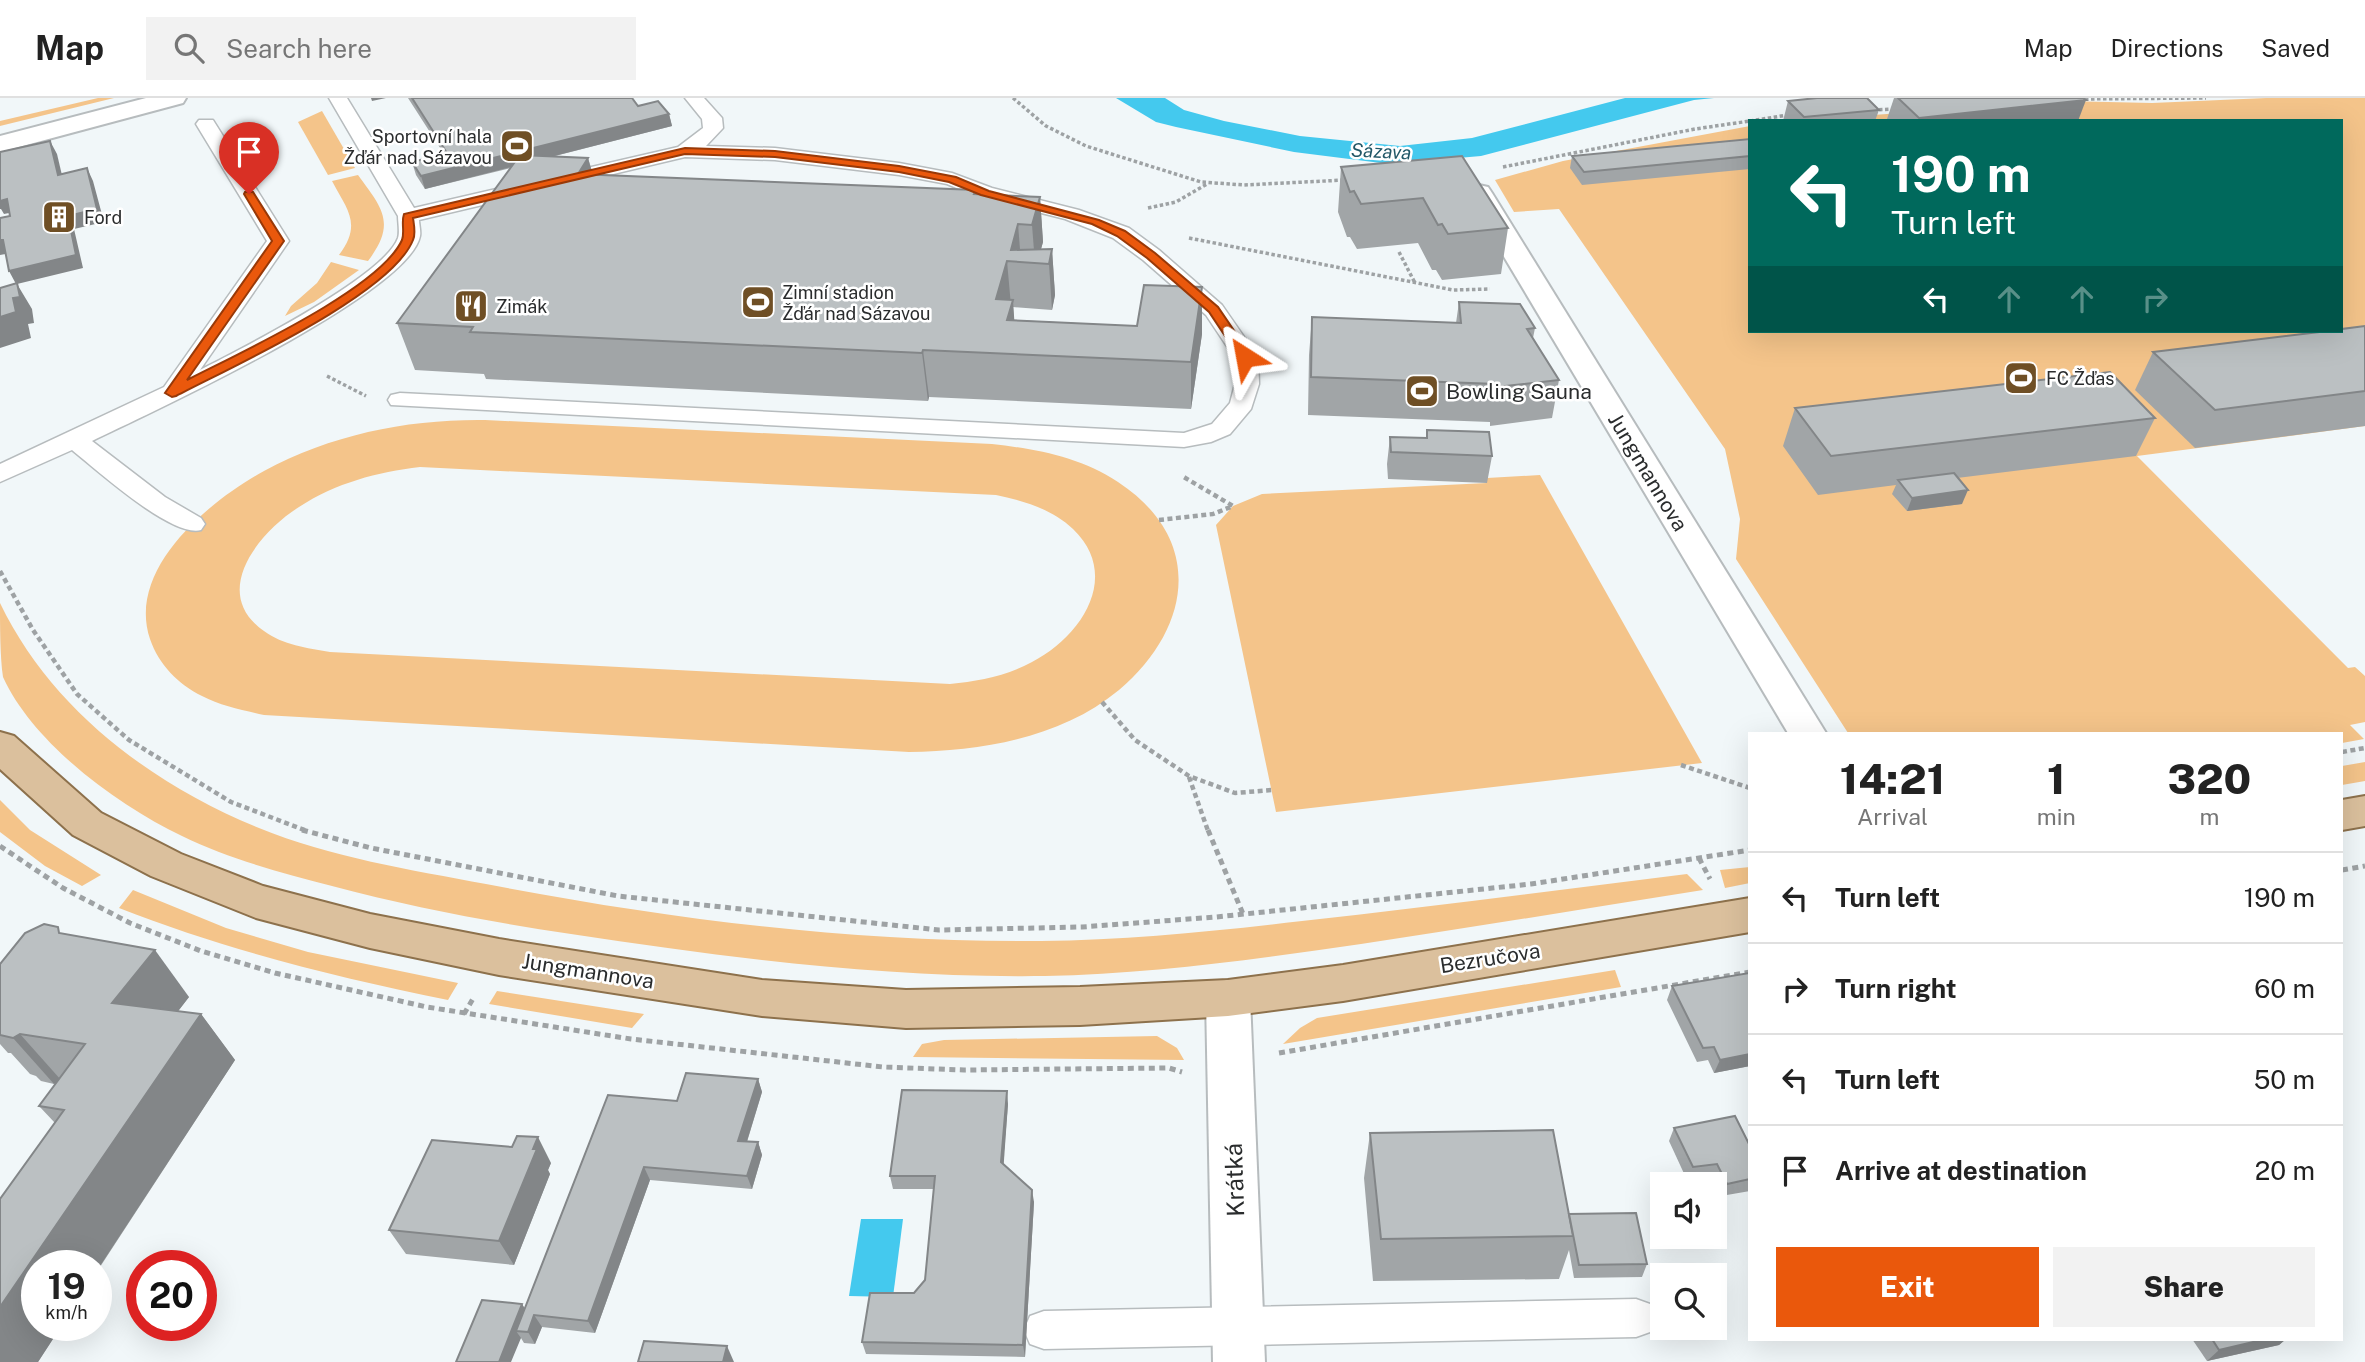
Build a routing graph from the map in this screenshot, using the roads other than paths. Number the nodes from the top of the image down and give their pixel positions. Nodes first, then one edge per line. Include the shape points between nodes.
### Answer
1 (174, 98) edge
2 (338, 98) edge
3 (694, 98) edge
4 (206, 124) dead end
5 (0, 144) edge
6 (685, 151) junction
7 (1468, 175) edge
8 (408, 216) junction
9 (172, 393) junction
10 (400, 400) dead end
11 (75, 439) junction
12 (0, 474) edge
13 (192, 524) dead end
14 (1806, 732) edge
15 (0, 746) edge
16 (1748, 915) edge
17 (1228, 998) junction
18 (1636, 1318) dead end
19 (1044, 1330) dead end
20 (1239, 1344) edge

1 - 5 street
2 - 8 lane
3 - 6 lane via 712,118 713,128
4 - 9 lane via 278,241
6 - 8 lane
6 - 10 lane via 775,154 899,169 952,179 1121,233 1214,310 1245,357 1247,384 1242,404 1221,429 1184,440
7 - 14 street, Jungmannova
8 - 9 lane via 409,238 395,259 371,280 320,315
9 - 11 lane
11 - 12 lane
11 - 13 lane via 156,503
15 - 17 main road, Jungmannova via 87,824 166,865 256,901 370,931 499,957 762,998 905,1009
16 - 17 main road, Bezručova
17 - 20 street, Krátká
18 - 20 lane
19 - 20 lane

